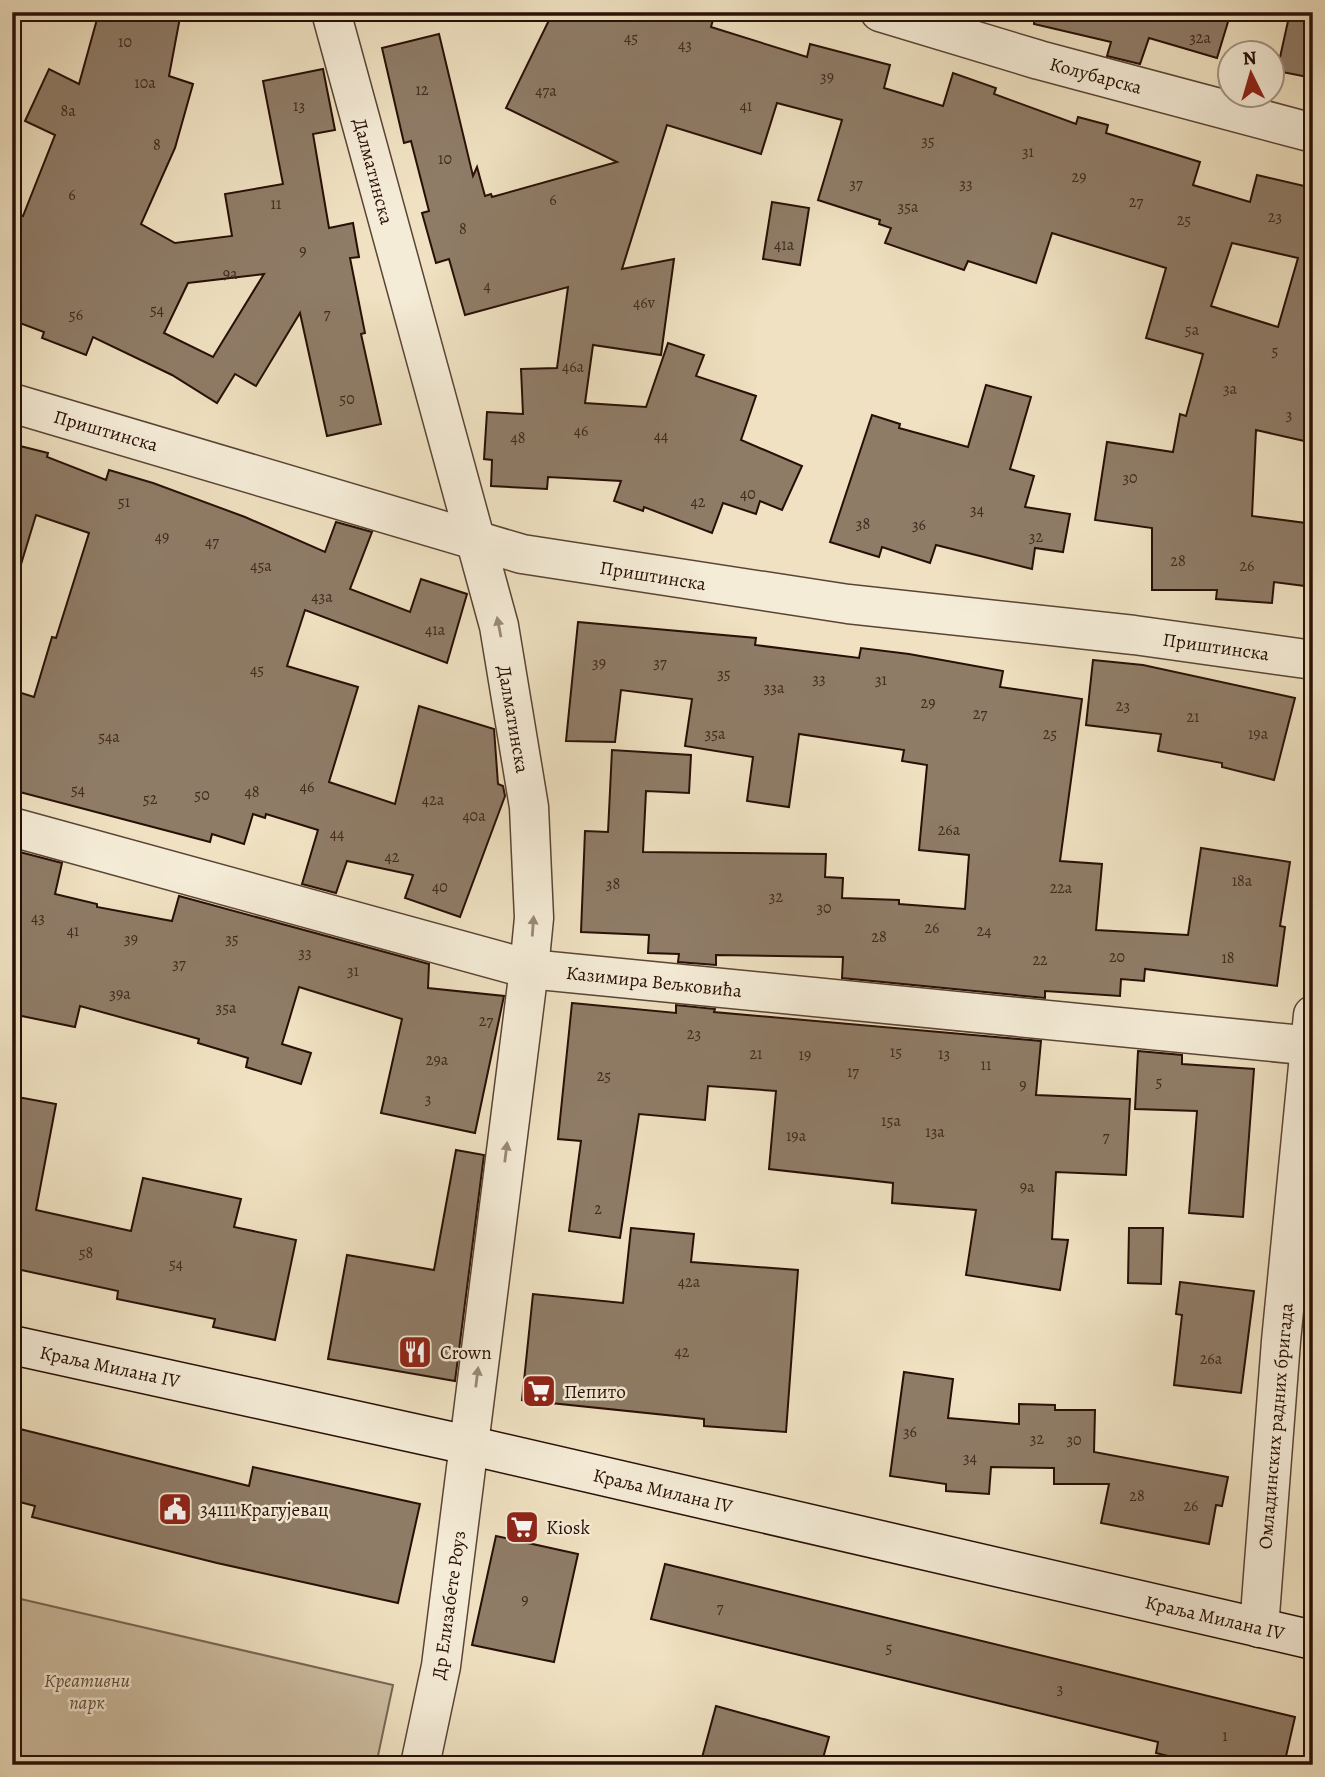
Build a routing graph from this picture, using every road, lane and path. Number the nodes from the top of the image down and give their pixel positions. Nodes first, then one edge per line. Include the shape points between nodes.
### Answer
1 (331, 12) edge
2 (880, 12) edge
3 (1313, 133) edge
4 (12, 402) edge
5 (475, 539) junction
6 (1313, 660) edge
7 (12, 827) edge
8 (529, 969) junction
9 (1312, 1036) edge
10 (12, 1345) edge
11 (468, 1445) junction
12 (1259, 1628) junction
13 (1313, 1640) edge
14 (421, 1765) edge

1 - 5 street, Далматинска
2 - 3 street, Колубарска
4 - 5 street, Приштинска
5 - 6 street, Приштинска via 522,554 848,604
8 -> 5 street, Далматинска via 534,918 529,807 499,626
7 - 8 street, Казимира Вељковића
8 - 9 street, Казимира Вељковића
11 -> 8 street, Далматинска
9 - 12 street, Омладинских радних бригада via 1281,1340
10 - 11 street, Краља Милана IV
11 - 12 street, Краља Милана IV
11 - 14 street, Др Елизабете Роуз via 442,1666
12 - 13 street, Краља Милана IV

